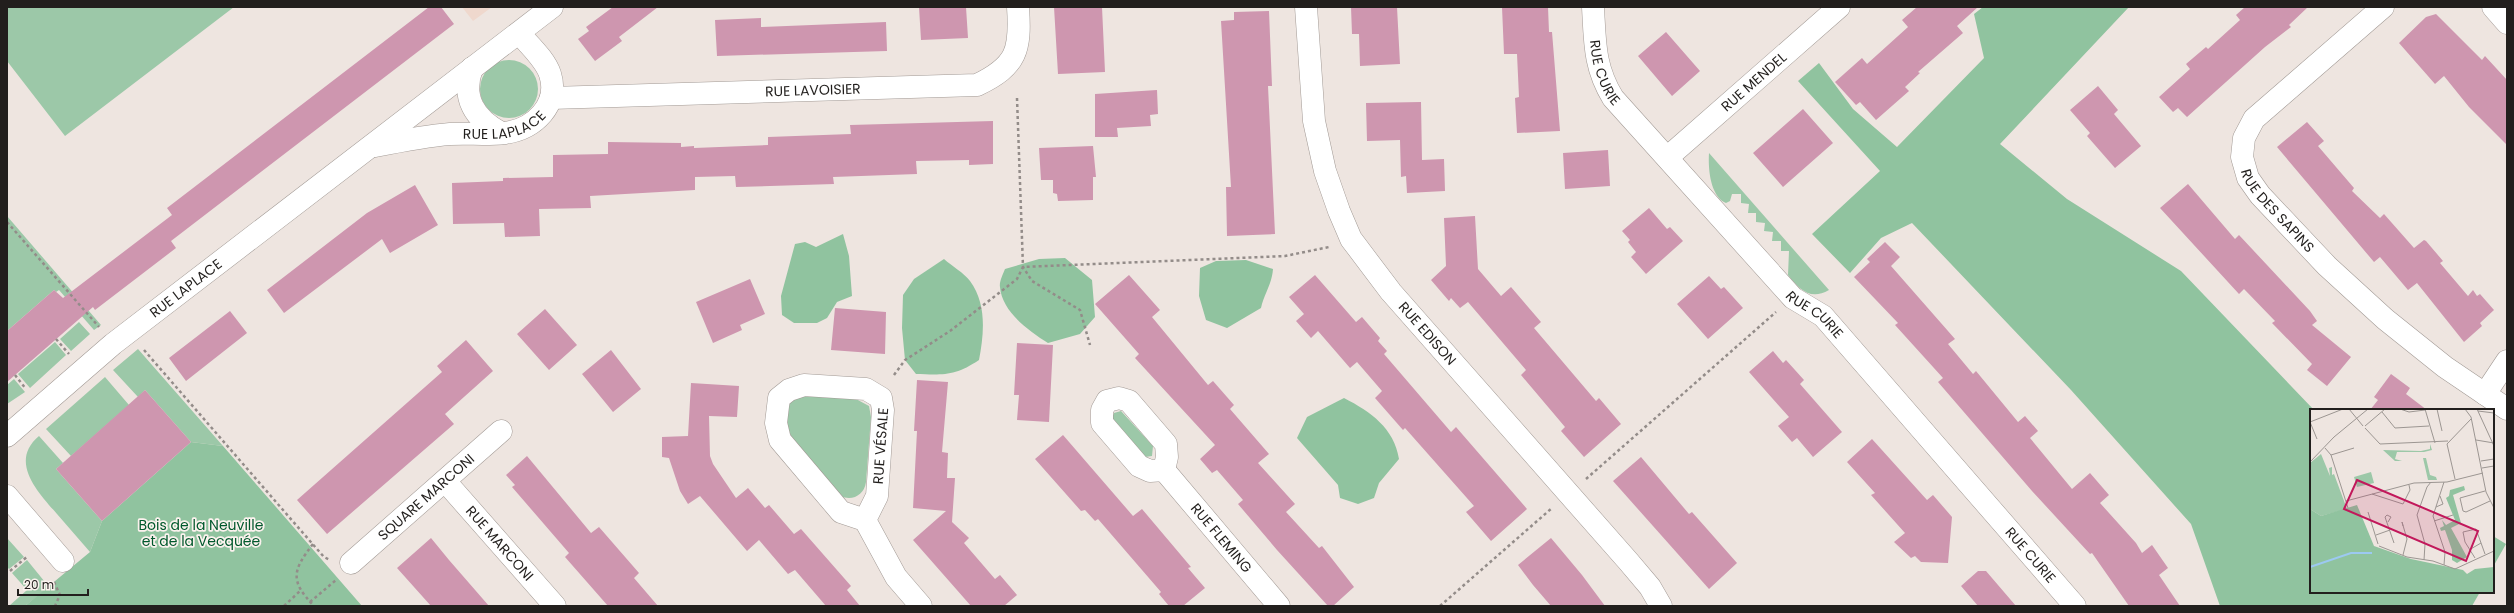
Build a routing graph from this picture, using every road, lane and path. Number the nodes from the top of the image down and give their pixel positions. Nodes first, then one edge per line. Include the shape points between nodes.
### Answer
1 (552, 7) edge
2 (1018, 7) edge
3 (1306, 7) edge
4 (1593, 7) edge
5 (1839, 7) edge
6 (2383, 7) edge
7 (2493, 7) edge
8 (2507, 23) edge
9 (519, 33) junction
10 (472, 68) junction
11 (551, 98) junction
12 (1017, 98) dead end
13 (501, 133) junction
14 (370, 146) junction
15 (1668, 157) junction
16 (7, 222) edge
17 (1330, 246) dead end
18 (1023, 267) junction
19 (1778, 310) dead end
20 (101, 329) dead end
21 (56, 339) dead end
22 (140, 345) dead end
23 (1090, 345) dead end
24 (70, 355) dead end
25 (2507, 361) edge
26 (15, 375) dead end
27 (894, 375) dead end
28 (29, 392) dead end
29 (2485, 394) junction
30 (2507, 409) edge
31 (501, 431) dead end
32 (7, 436) edge
33 (1164, 470) dead end
34 (445, 481) junction
35 (1579, 484) dead end
36 (7, 496) edge
37 (1556, 504) dead end
38 (865, 520) junction
39 (313, 544) junction
40 (30, 555) dead end
41 (63, 561) dead end
42 (341, 561) junction
43 (10, 571) dead end
44 (54, 582) dead end
45 (300, 591) junction
46 (310, 602) junction
47 (55, 606) edge
48 (284, 606) edge
49 (314, 606) edge
50 (555, 606) edge
51 (921, 606) edge
52 (1280, 606) edge
53 (1440, 606) edge
54 (1662, 606) edge
55 (2075, 606) edge

1 - 9 street, RUE LAPLACE
2 - 11 street, RUE LAVOISIER via 1020,28 1017,47 1009,64 997,75 977,85
3 - 54 street, RUE EDISON via 1314,121 1325,170 1351,239 1391,292 1628,561
4 - 15 street, RUE CURIE via 1595,55 1603,82 1613,98
5 - 15 street, RUE MENDEL
6 - 29 street, RUE DES SAPINS via 2254,119 2244,138 2242,158 2248,178 2260,195 2327,266 2420,348
7 - 8 street
9 - 10 street, RUE LAPLACE
9 - 11 street, RUE LAPLACE via 550,74
10 - 13 street via 468,90 474,112 489,127
10 - 14 street, RUE LAPLACE
11 - 13 street, RUE LAPLACE via 545,111 534,123 521,130
12 - 18 path
13 - 14 street, RUE LAPLACE via 450,134
14 - 32 street, RUE LAPLACE via 113,344
15 - 55 street, RUE CURIE via 1793,298 1823,316
16 - 20 path
17 - 18 path via 1285,256
18 - 23 path via 1032,281 1080,310
18 - 27 path via 1017,279 950,331 905,360
19 - 35 path
21 - 24 path
22 - 39 path
25 - 29 street
26 - 28 path
29 - 30 street, RUE DES SAPINS
31 - 34 street, SQUARE MARCONI
33 - 52 street, RUE FLEMING
34 - 42 street, SQUARE MARCONI
34 - 50 street, RUE MARCONI
36 - 41 street
37 - 53 path
38 - 38 street, RUE VÉSALE via 841,512 780,440 776,423 779,398 788,390 804,385 866,389 881,398 883,410 877,496
38 - 51 street via 896,577
39 - 42 path via 324,557
39 - 45 path via 299,561 295,576
40 - 43 path
42 - 46 path via 339,578
44 - 47 path via 60,595
45 - 46 path
45 - 48 path
46 - 49 path

